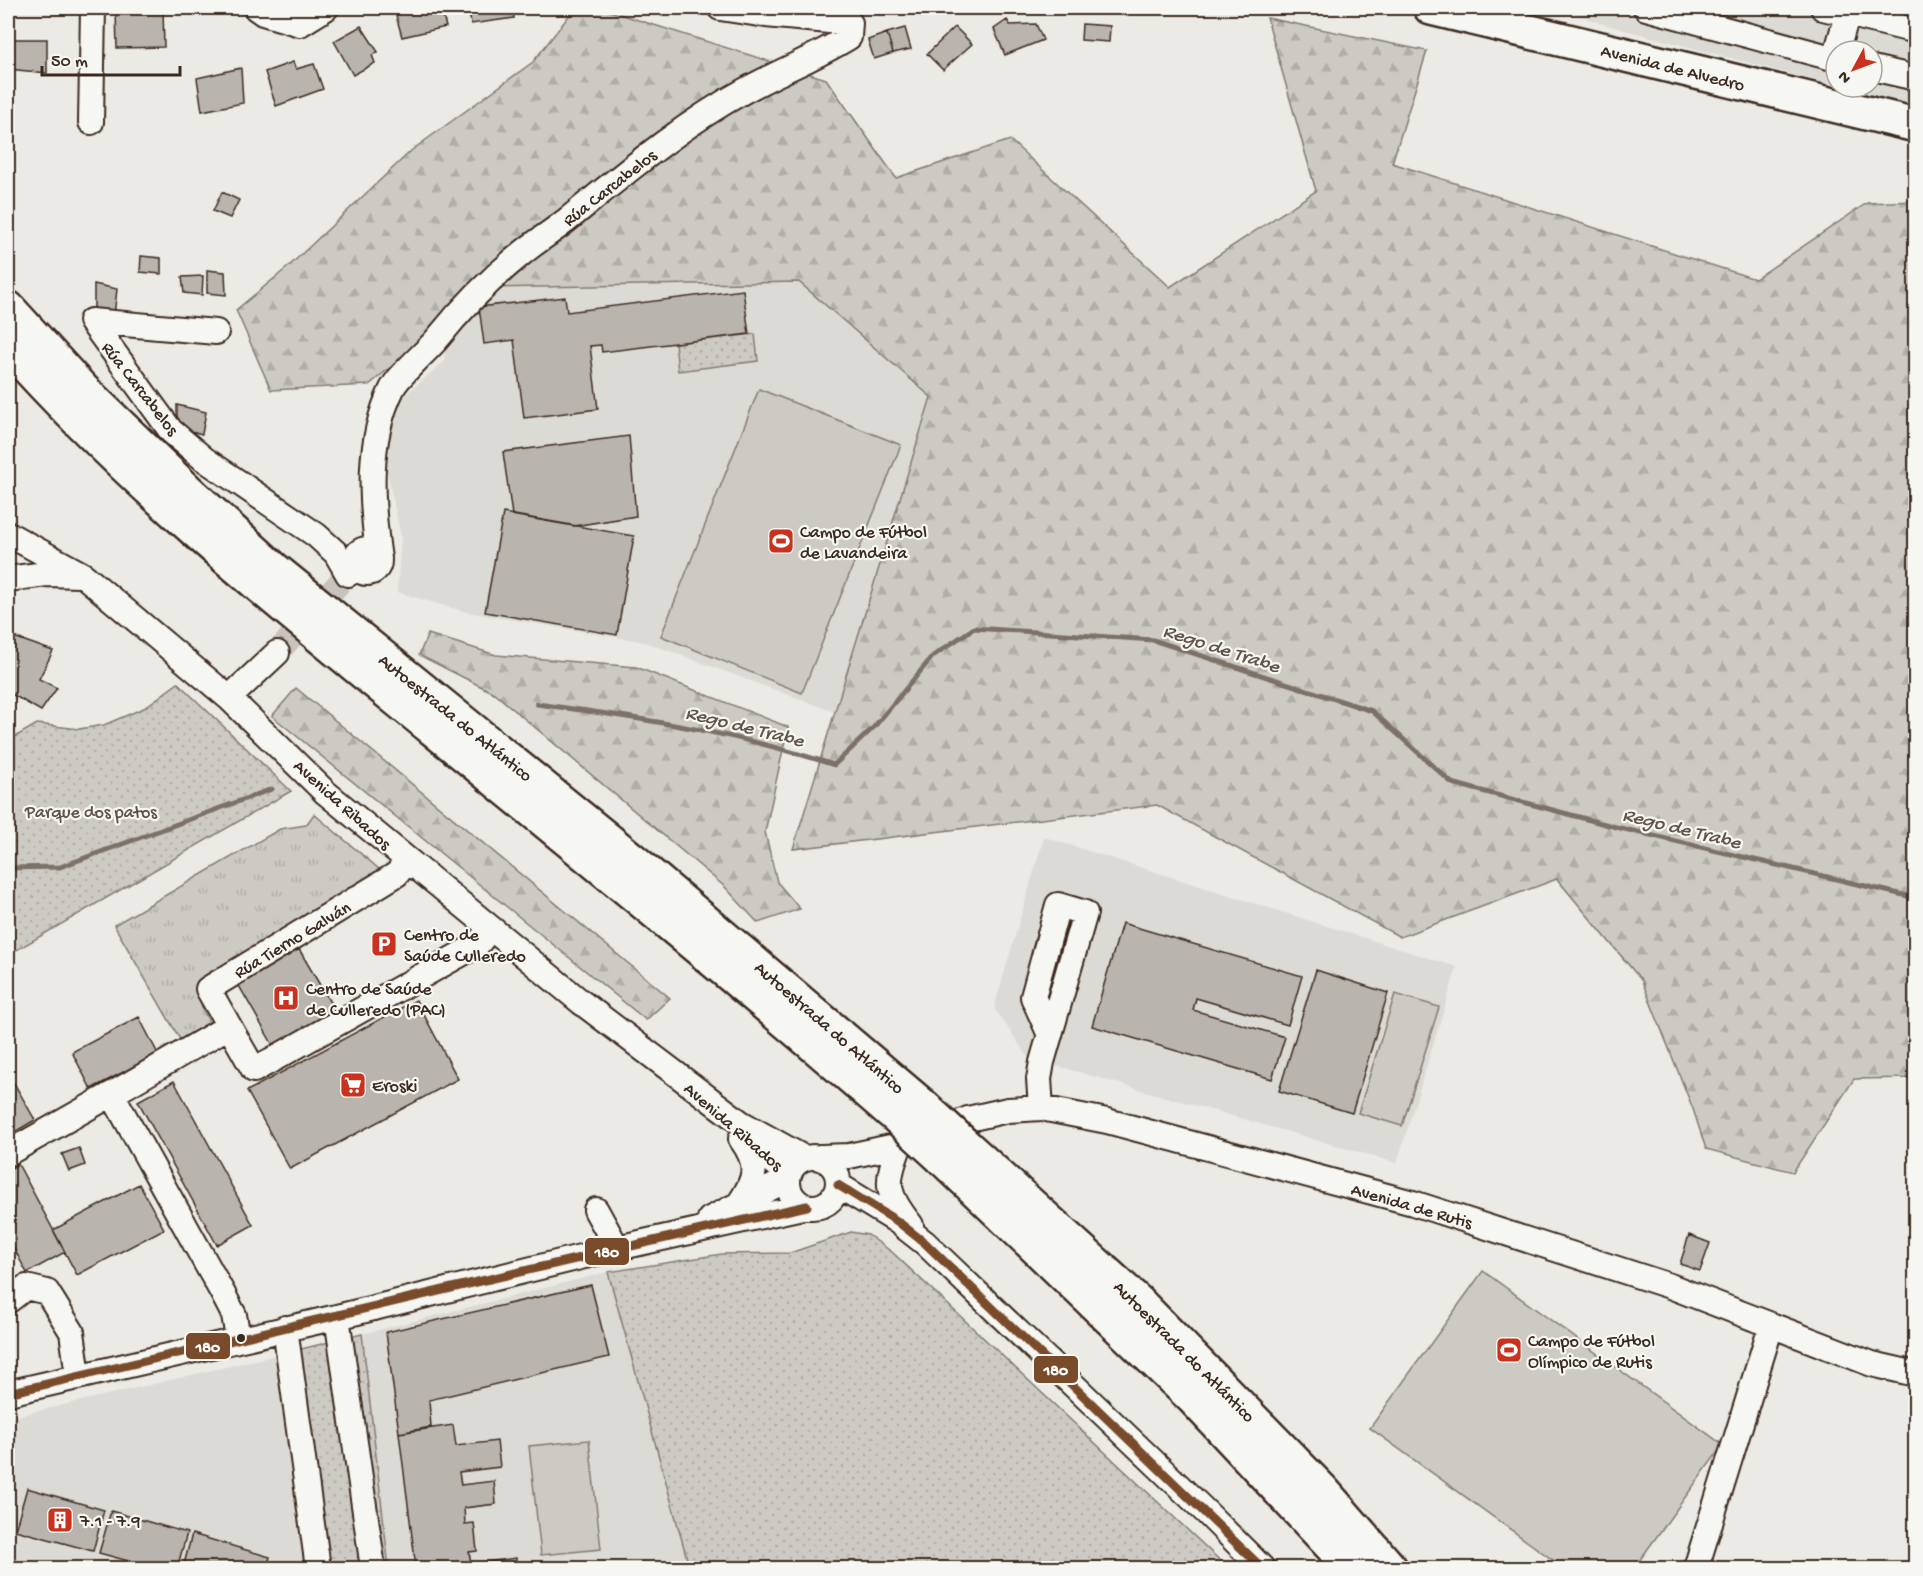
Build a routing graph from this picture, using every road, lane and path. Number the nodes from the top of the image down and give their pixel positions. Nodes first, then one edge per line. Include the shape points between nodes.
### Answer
1 (93, 8) edge
2 (256, 8) edge
3 (326, 8) edge
4 (720, 8) edge
5 (1431, 8) edge
6 (1646, 8) edge
7 (1823, 8) edge
8 (1848, 11) edge
9 (1916, 31) edge
10 (1840, 39) edge
11 (1824, 55) edge
12 (1884, 71) edge
13 (1916, 78) edge
14 (91, 122) dead end
15 (1916, 125) edge
16 (8, 308) edge
17 (216, 332) dead end
18 (8, 346) edge
19 (14, 537) edge
20 (8, 566) edge
21 (83, 575) junction
22 (8, 579) edge
23 (277, 652) tunnel mouth
24 (229, 698) junction
25 (407, 861) junction
26 (490, 929) junction
27 (433, 970) junction
28 (384, 1010) dead end
29 (229, 1026) junction
30 (1050, 1035) dead end
31 (679, 1078) junction
32 (112, 1094) junction
33 (1041, 1108) junction
34 (906, 1123) junction
35 (738, 1134) junction
36 (954, 1152) junction
37 (8, 1153) edge
38 (801, 1167) junction
39 (828, 1194) junction
40 (739, 1204) junction
41 (596, 1210) dead end
42 (687, 1232) junction
43 (925, 1243) junction
44 (617, 1248) junction
45 (8, 1301) edge
46 (337, 1317) junction
47 (1771, 1326) junction
48 (285, 1328) junction
49 (238, 1338) junction
50 (1916, 1374) edge
51 (78, 1376) junction
52 (8, 1393) edge
53 (318, 1569) edge
54 (373, 1569) edge
55 (1262, 1569) edge
56 (1352, 1569) edge
57 (1390, 1569) edge
58 (1696, 1569) edge

1 - 14 street
2 - 3 street via 300,24
4 - 17 street, Rúa Carcabelos via 850,23 849,37 743,91 626,171 520,255 453,317 393,387 375,440 373,516 357,566 204,459 171,431 91,321
5 - 15 highway, Avenida de Alvedro
6 - 11 street
7 - 8 street
8 - 9 street
8 - 10 street
12 - 13 street
16 - 34 highway, Autoestrada do Atlántico via 82,389 274,569 634,861
18 - 34 highway, Autoestrada do Atlántico via 144,484 254,583 626,886
19 - 20 street via 19,557
19 - 21 street, Avenida Ribados
21 - 22 street
21 - 24 street, Avenida Ribados
23 - 24 street
24 - 25 street, Avenida Ribados via 325,792
25 - 26 street, Avenida Ribados
25 - 29 street, Rúa Tierno Galván via 397,874 208,989
26 - 27 street, Rúa Tierno Galván via 477,945
26 - 31 street, Avenida Ribados
27 - 28 street via 423,986
27 - 29 street, Rúa Tierno Galván via 254,1071
29 - 32 street
30 - 33 street via 1039,1079
31 - 35 street, Avenida Ribados
31 - 38 street, Avenida Ribados
32 - 37 street
32 - 49 street via 234,1315
33 - 34 street, Avenida de Rutis
33 - 47 street, Avenida de Rutis via 1107,1121 1413,1203 1670,1286
34 - 36 highway, bridge
34 - 38 street, Avenida de Rutis via 849,1156
34 - 39 street, Avenida de Rutis
34 - 43 street via 888,1175 891,1195
35 - 38 street, Avenida Ribados
35 - 40 street via 752,1154 754,1169 752,1185
36 - 56 highway, Autoestrada do Atlántico via 1193,1398
36 - 57 highway, Autoestrada do Atlántico via 1138,1302 1323,1491
38 - 39 street via 834,1167
38 - 39 street via 793,1197
38 - 40 street, Avenida de Rutis
39 - 42 street, Avenida de Rutis via 786,1213
39 - 43 street
40 - 42 street, Avenida de Rutis
41 - 44 street
42 - 44 street, Avenida de Rutis
43 - 55 street
44 - 46 street, Avenida de Rutis
45 - 51 street via 26,1287 47,1293 72,1332
46 - 48 street, Avenida de Rutis
46 - 54 street
47 - 50 street, Avenida de Rutis via 1872,1365
47 - 58 street
48 - 49 street, Avenida de Rutis
48 - 53 street
49 - 51 street, Avenida de Rutis
51 - 52 street, Avenida de Rutis

